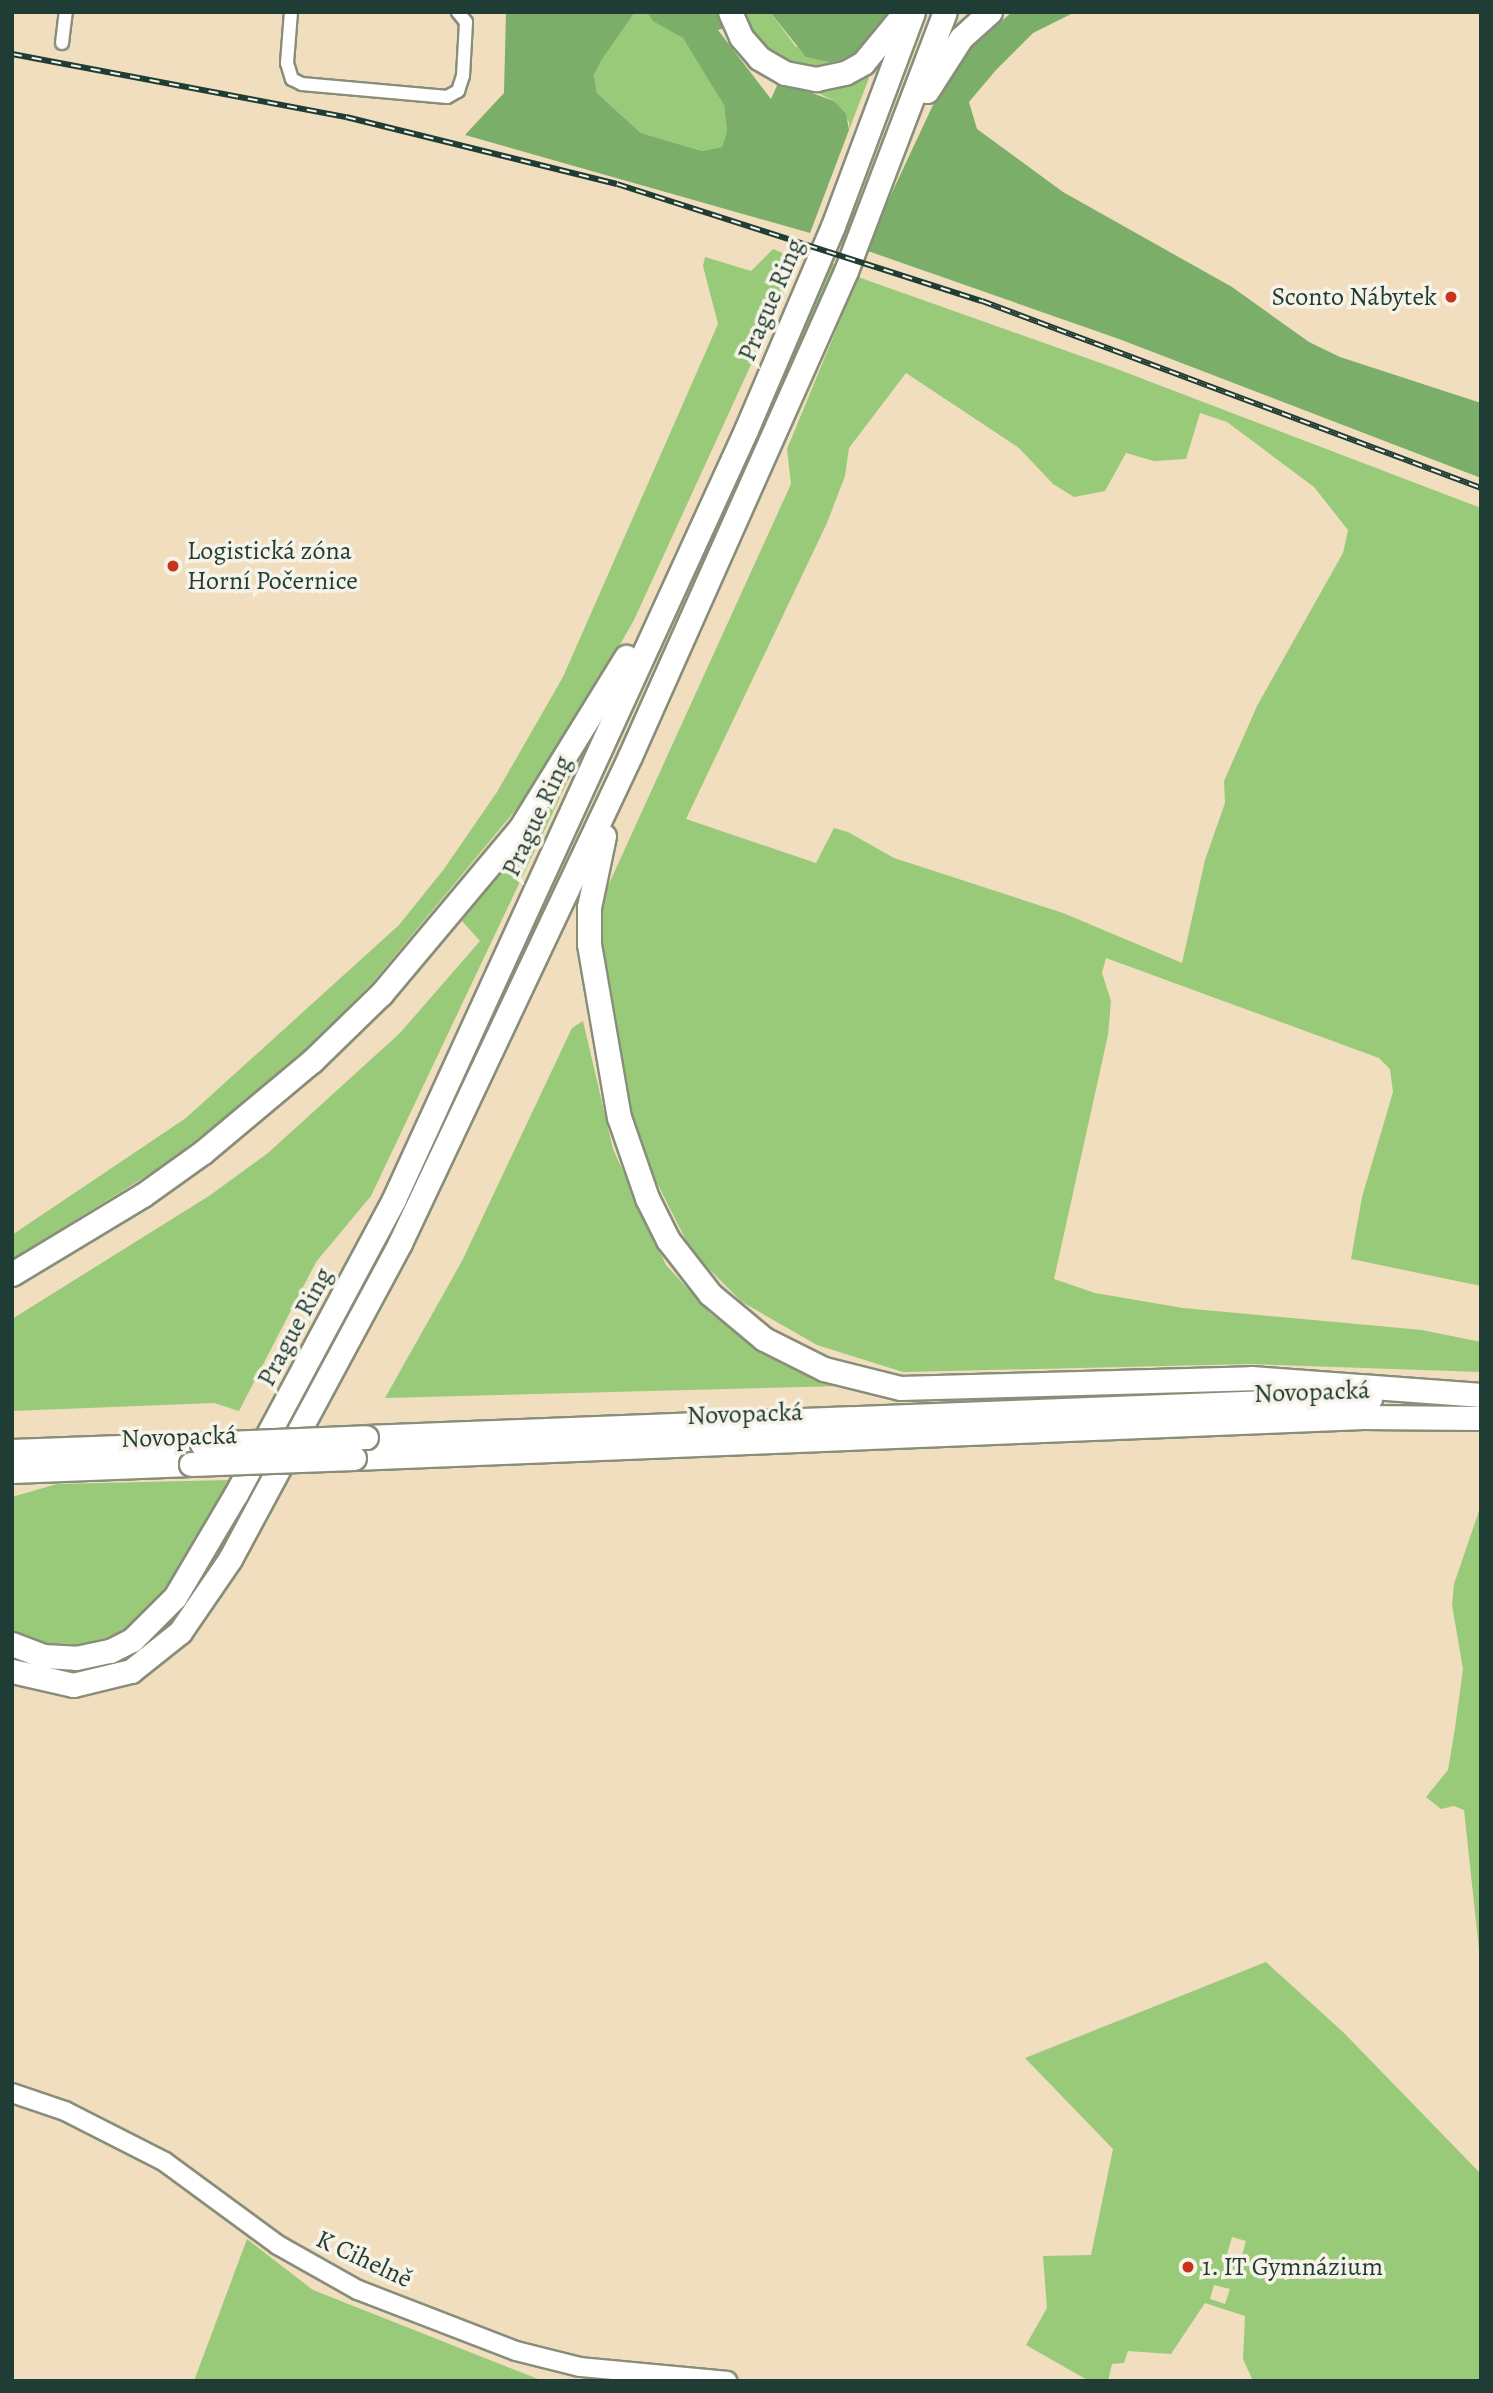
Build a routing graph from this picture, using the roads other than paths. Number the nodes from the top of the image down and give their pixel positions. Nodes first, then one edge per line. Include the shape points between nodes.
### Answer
1 (66, 12) edge
2 (291, 12) edge
3 (458, 12) edge
4 (730, 12) edge
5 (905, 12) edge
6 (913, 12) edge
7 (945, 12) edge
8 (990, 12) edge
9 (62, 43) dead end
10 (895, 149) junction
11 (698, 533) junction
12 (629, 756) junction
13 (12, 1274) edge
14 (1481, 1397) edge
15 (1481, 1418) edge
16 (12, 1451) edge
17 (94, 1468) junction
18 (12, 1471) edge
19 (12, 1490) edge
20 (12, 1644) edge
21 (12, 1671) edge
22 (12, 2093) edge
23 (727, 2381) edge

1 - 9 street
2 - 3 street via 287,63 292,79 302,84 447,97 457,91 463,76 466,22
4 - 5 highway via 741,37 759,58 785,73 816,79 845,73 863,63
6 - 11 highway, Prague Ring via 834,226
7 - 10 highway, Prague Ring
8 - 10 highway via 948,56
10 - 12 highway, Prague Ring via 810,354
11 - 13 highway via 553,780 475,887 406,967 312,1061 203,1152 143,1195
11 - 20 highway, Prague Ring via 394,1199 236,1494 159,1617 121,1646 89,1656 54,1657
12 - 14 highway via 600,849 589,907 593,980 605,1052 619,1117 647,1198 689,1269 739,1322 824,1369 900,1388 1251,1378
12 - 21 highway, Prague Ring via 400,1243 313,1412 196,1613 159,1653 120,1675 72,1685
14 - 16 highway, Novopacká, bridge
15 - 17 highway, Novopacká, bridge via 1323,1419
17 - 18 highway, Novopacká
17 - 19 highway
22 - 23 street, K Cihelně via 65,2111 165,2162 278,2245 358,2290 516,2351 580,2368

